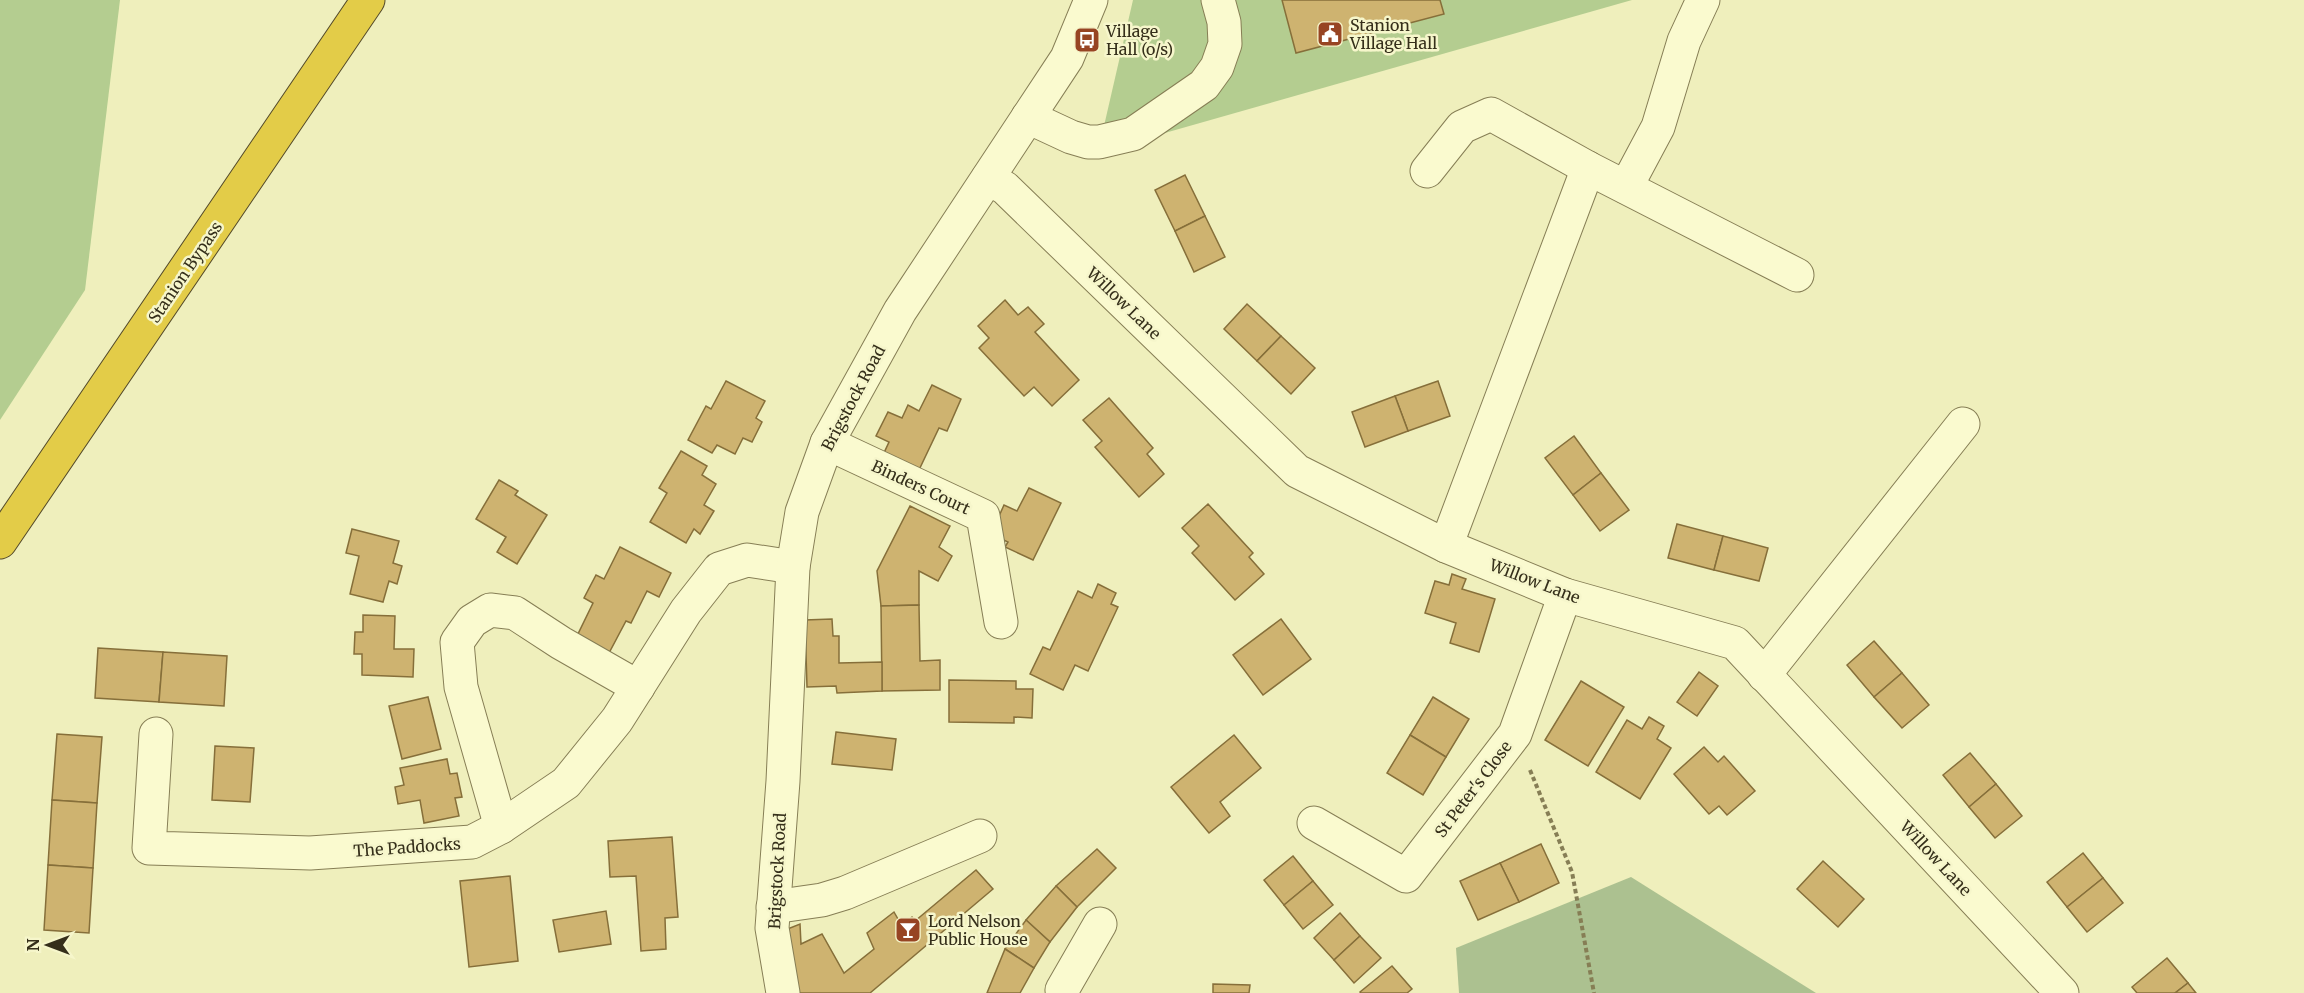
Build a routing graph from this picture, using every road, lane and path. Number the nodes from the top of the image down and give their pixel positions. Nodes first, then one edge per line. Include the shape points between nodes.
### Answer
1 (368, 0) edge
2 (1091, 0) edge
3 (1218, 0) edge
4 (1703, 0) edge
5 (1028, 117) junction
6 (1588, 168) junction
7 (1428, 171) dead end
8 (988, 178) junction
9 (1626, 187) junction
10 (1797, 275) dead end
11 (1963, 424) dead end
12 (827, 443) junction
13 (0, 542) edge
14 (1446, 546) junction
15 (793, 567) junction
16 (1565, 595) junction
17 (1001, 622) dead end
18 (1764, 675) junction
19 (638, 687) junction
20 (156, 734) dead end
21 (1515, 734) junction
22 (1314, 823) dead end
23 (501, 827) junction
24 (980, 836) dead end
25 (773, 906) junction
26 (1100, 924) dead end
27 (783, 993) edge
28 (1063, 993) edge
29 (1594, 993) edge
30 (2062, 993) edge

1 - 13 highway, Stanion Bypass
2 - 5 street, Brigstock Road via 1067,58
3 - 5 street via 1225,44 1217,67 1204,85 1133,134 1089,142
4 - 9 street via 1684,41 1658,127
5 - 8 street, Brigstock Road
6 - 7 street via 1491,114 1462,127
6 - 9 street
6 - 14 street
8 - 12 street, Brigstock Road via 900,311
8 - 14 street, Willow Lane via 1005,188 1297,471
9 - 10 street
11 - 18 street
12 - 15 street, Brigstock Road via 802,512
12 - 17 street, Binders Court via 983,516
14 - 16 street, Willow Lane
15 - 19 street, The Paddocks via 747,560 719,569 686,611
15 - 25 street, Brigstock Road
16 - 18 street, Willow Lane via 1735,644
16 - 21 street, St Peter's Close
18 - 30 street, Willow Lane
19 - 23 street, The Paddocks via 566,783
19 - 23 street via 561,644 515,612 490,610 472,621 457,642 461,687
20 - 23 street, The Paddocks via 149,848 310,853 472,842
21 - 22 street, St Peter's Close via 1406,876
21 - 29 path via 1572,872
24 - 25 street via 845,893
25 - 27 street, Brigstock Road via 772,928
26 - 28 street

